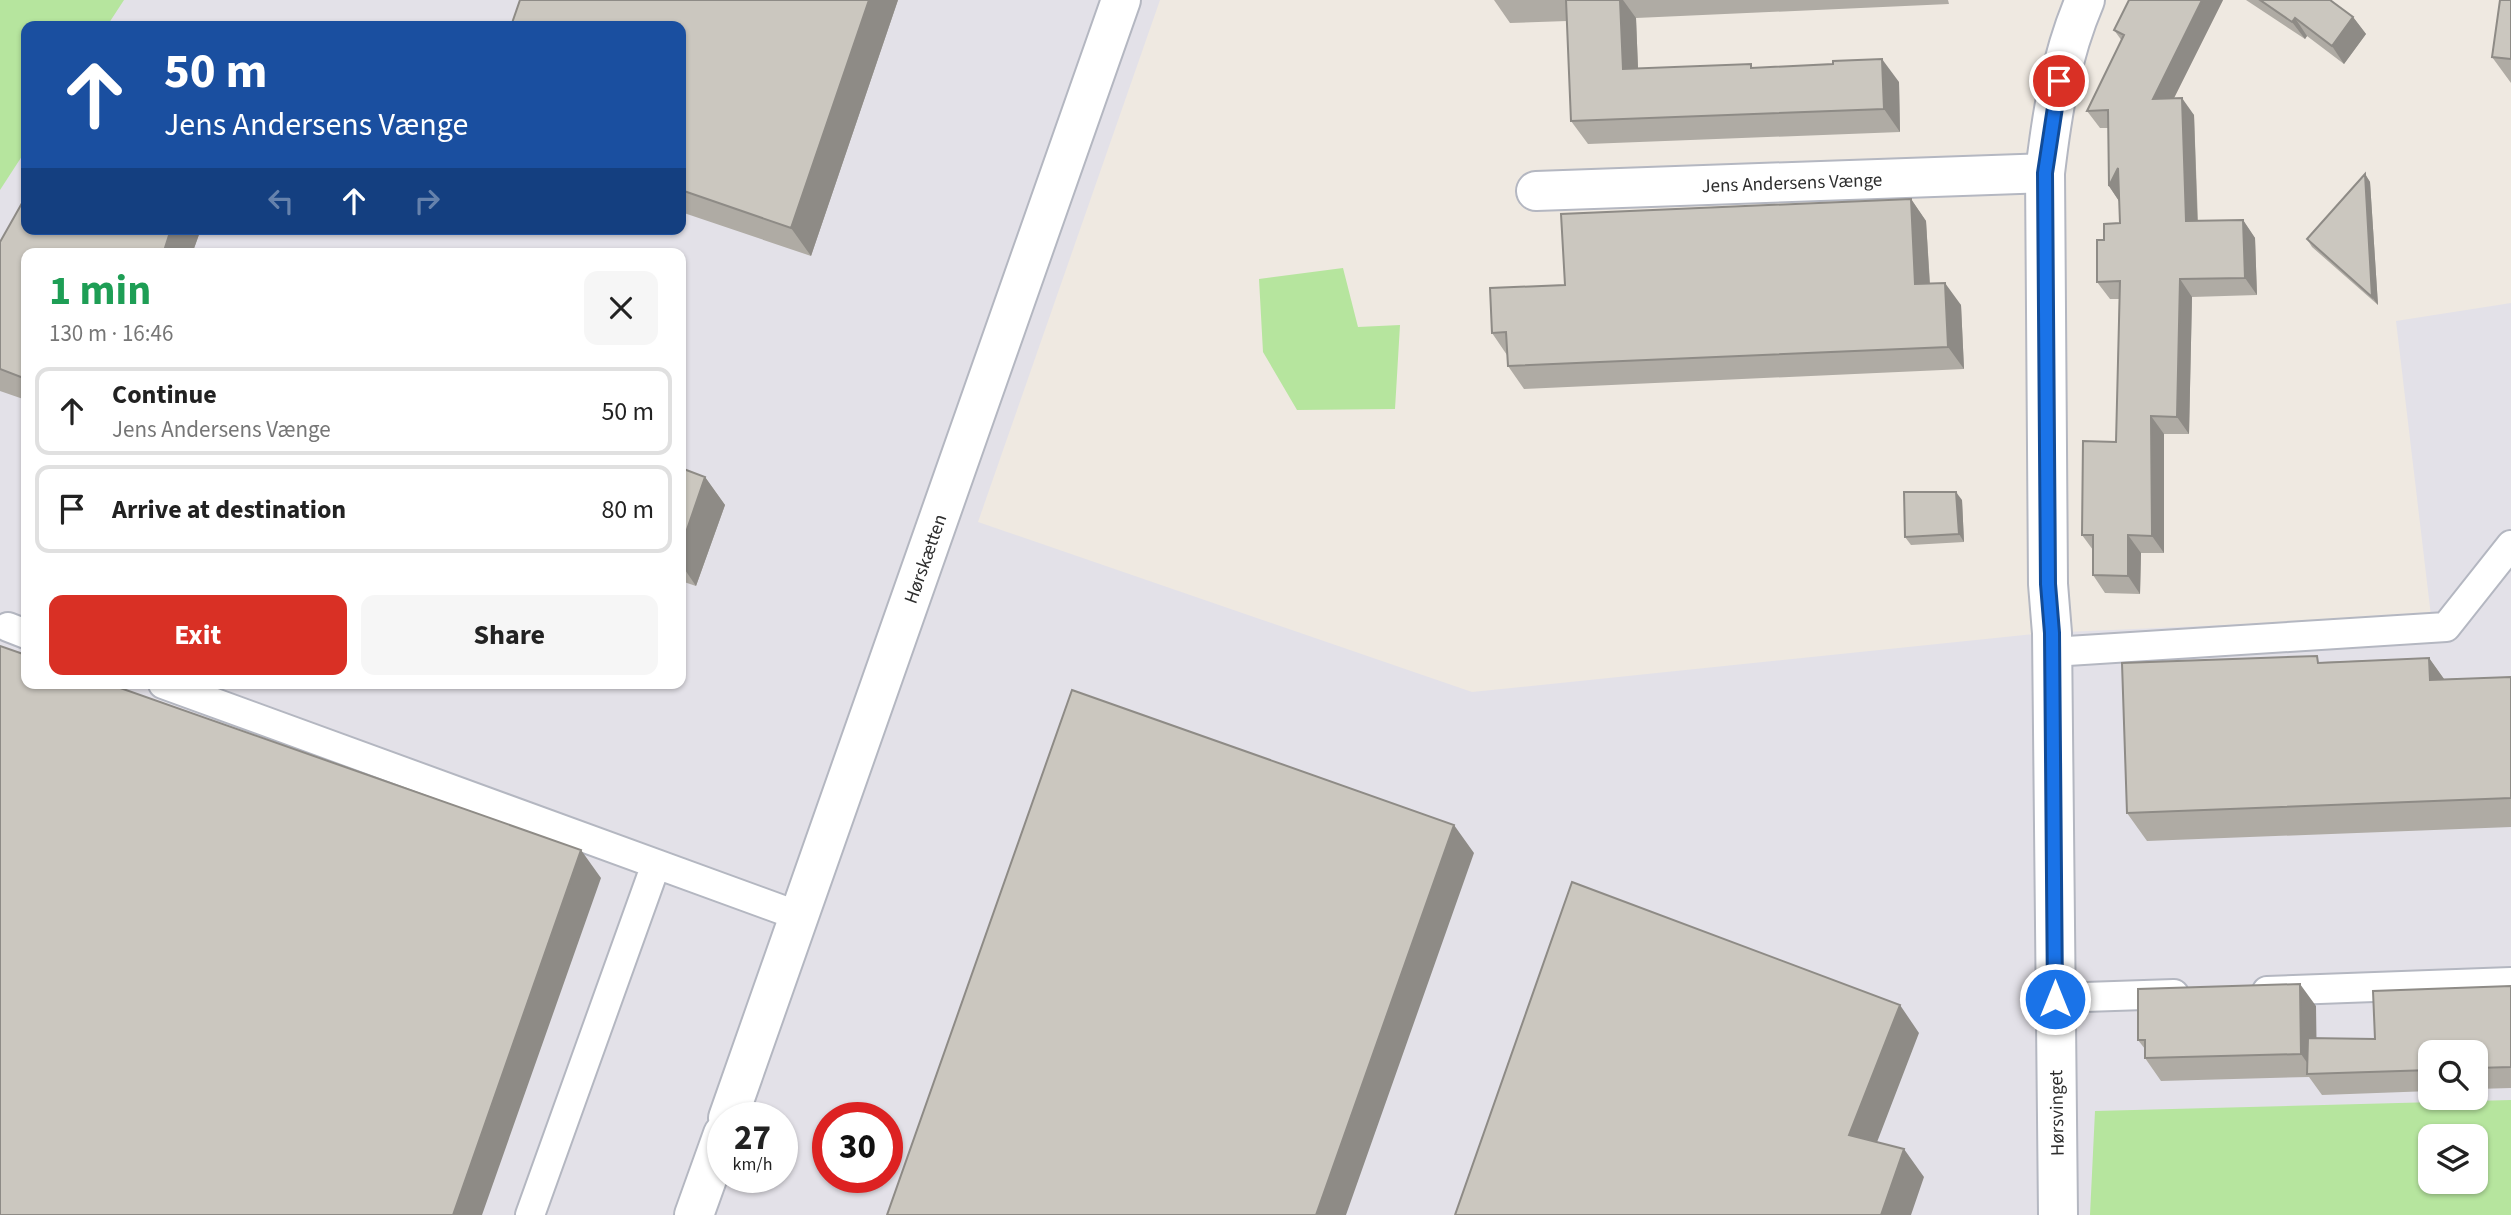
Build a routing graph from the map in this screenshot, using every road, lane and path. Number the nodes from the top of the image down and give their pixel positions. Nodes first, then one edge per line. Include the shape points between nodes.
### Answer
1 (1121, 0) edge
2 (2085, 0) edge
3 (2045, 173) junction
4 (1536, 191) dead end
5 (2511, 545) edge
6 (2052, 642) junction
7 (177, 689) edge
8 (656, 864) junction
9 (799, 916) junction
10 (2511, 982) edge
11 (2055, 999) junction
12 (734, 1102) edge
13 (707, 1179) edge
14 (530, 1215) edge
15 (694, 1215) edge
16 (2058, 1215) edge

1 - 9 street, Hørskætten
2 - 3 street via 2063,62
3 - 4 street, Jens Andersens Vænge
3 - 6 street
5 - 6 lane via 2446,627
6 - 11 street, Hørsvinget
7 - 8 lane
8 - 9 lane
8 - 14 lane
9 - 12 street, Hørskætten
10 - 11 lane
11 - 16 street, Hørsvinget
13 - 15 street

